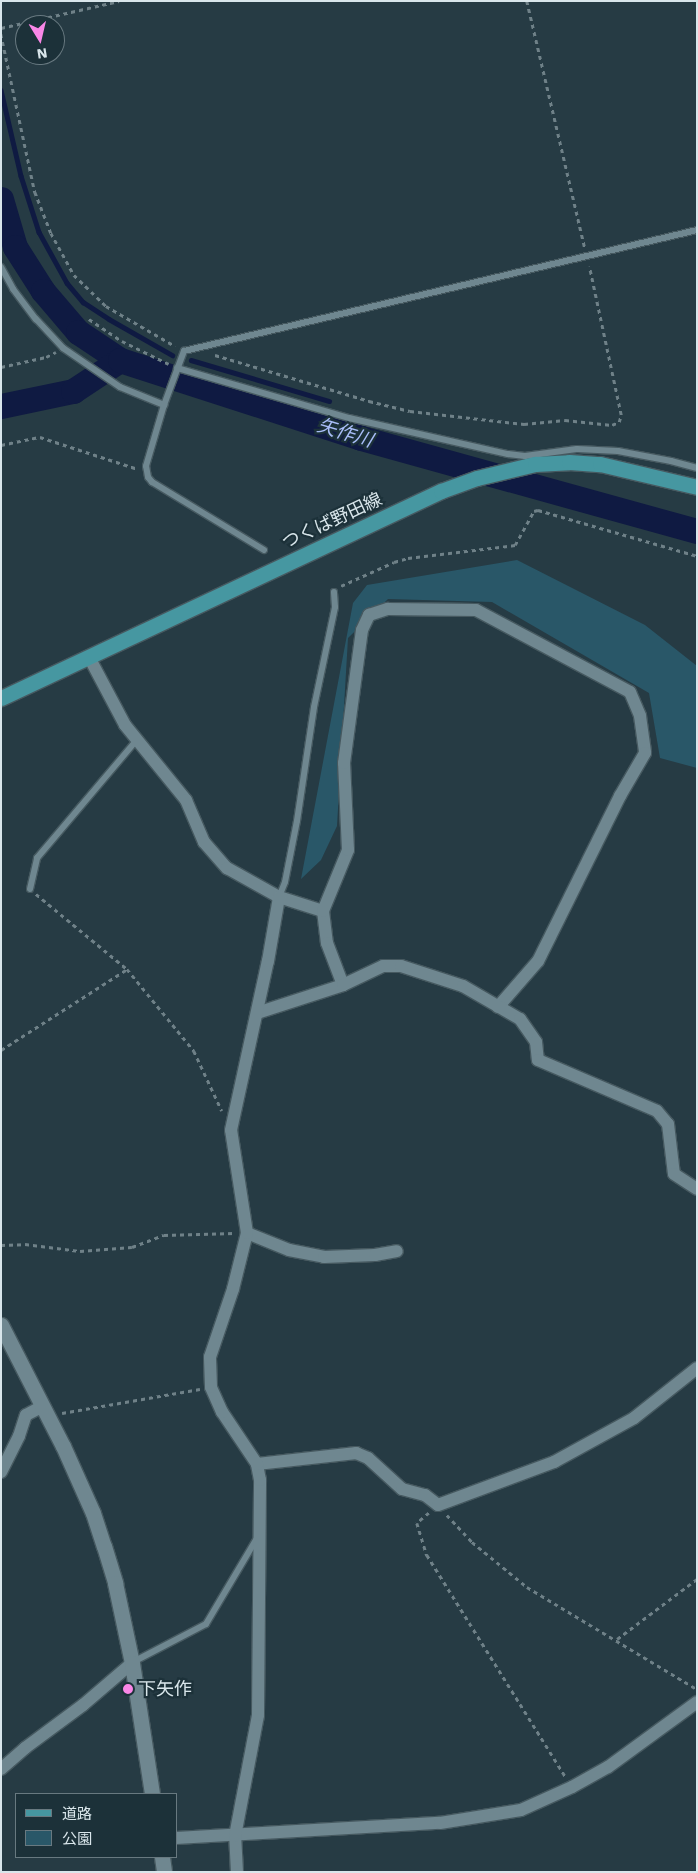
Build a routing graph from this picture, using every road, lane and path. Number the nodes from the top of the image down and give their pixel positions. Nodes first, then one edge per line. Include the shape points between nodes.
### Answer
1 (119, 1) edge
2 (527, 1) edge
3 (1, 28) edge
4 (1, 34) edge
5 (697, 230) edge
6 (587, 255) junction
7 (1, 267) edge
8 (89, 319) dead end
9 (204, 347) junction
10 (63, 348) junction
11 (184, 351) junction
12 (1, 367) edge
13 (176, 369) junction
14 (164, 405) junction
15 (1, 445) edge
16 (530, 462) junction
17 (697, 468) edge
18 (147, 472) junction
19 (697, 487) edge
20 (264, 550) dead end
21 (697, 556) edge
22 (334, 592) joint
23 (88, 657) junction
24 (1, 698) edge
25 (136, 741) junction
26 (30, 889) joint
27 (279, 898) junction
28 (324, 911) junction
29 (128, 969) junction
30 (343, 985) junction
31 (498, 1007) junction
32 (257, 1013) junction
33 (1, 1050) edge
34 (231, 1130) junction
35 (697, 1189) edge
36 (247, 1233) junction
37 (1, 1245) edge
38 (397, 1251) dead end
39 (1, 1325) edge
40 (697, 1368) edge
41 (211, 1386) junction
42 (46, 1411) junction
43 (257, 1464) junction
44 (1, 1472) edge
45 (438, 1505) junction
46 (258, 1536) junction
47 (697, 1579) edge
48 (617, 1639) junction
49 (132, 1663) junction
50 (697, 1689) edge
51 (697, 1702) edge
52 (1, 1769) edge
53 (572, 1788) junction
54 (152, 1793) edge
55 (235, 1836) junction
56 (178, 1838) edge
57 (162, 1858) edge
58 (164, 1872) edge
59 (237, 1872) edge

1 - 3 path
2 - 6 path
4 - 11 path via 36,192 51,233 74,275 106,306
5 - 6 lane
6 - 9 lane
6 - 9 path via 621,415 619,422 612,425 566,420 524,424 410,411 229,360 212,354
7 - 10 lane via 13,290
8 - 13 path via 122,341
9 - 11 lane
10 - 12 path via 46,357
10 - 14 lane via 114,383
11 - 13 lane
13 - 14 lane
13 - 16 lane via 349,418 508,454
14 - 18 lane
15 - 18 path via 40,437
16 - 17 lane via 577,449 618,451
16 - 19 main road, つくば野田線 via 600,464
16 - 23 main road, つくば野田線 via 440,491
18 - 20 lane via 152,482
21 - 22 path via 538,510 534,511 515,545 408,558 347,582
22 - 27 lane via 297,821
23 - 24 main road, つくば野田線
23 - 25 street
25 - 26 lane via 37,858
25 - 27 street via 186,800 204,842 227,868
26 - 29 path
27 - 28 street
27 - 32 street
28 - 30 street via 327,943
28 - 31 street via 348,850 344,763 362,630 369,615 388,609 476,610 622,687 630,692 640,716 645,753 620,796 538,961
29 - 33 path
29 - 34 path via 194,1050
30 - 31 street via 384,966 400,966 464,986
30 - 32 street
31 - 35 street via 520,1019 536,1042 538,1060 657,1111 668,1124 674,1174
32 - 34 street
34 - 36 street
36 - 37 path via 164,1235 132,1246 80,1251 25,1244
36 - 38 street via 289,1250 324,1257
36 - 41 street via 210,1357
39 - 42 street
40 - 45 street via 634,1418 554,1462
41 - 42 path
41 - 43 street via 222,1412
42 - 44 street via 26,1415
42 - 49 street via 78,1479 104,1546
43 - 45 street via 356,1453 368,1458 402,1488 425,1495
43 - 46 street via 260,1480
45 - 48 path via 472,1542 526,1587
45 - 53 path via 417,1523 427,1555
46 - 49 lane via 206,1624
46 - 55 street via 258,1715
47 - 48 path
48 - 50 path
49 - 52 street
49 - 54 street
51 - 53 street via 608,1767
53 - 55 street via 521,1810 440,1823
55 - 56 street
55 - 59 street
57 - 58 street

